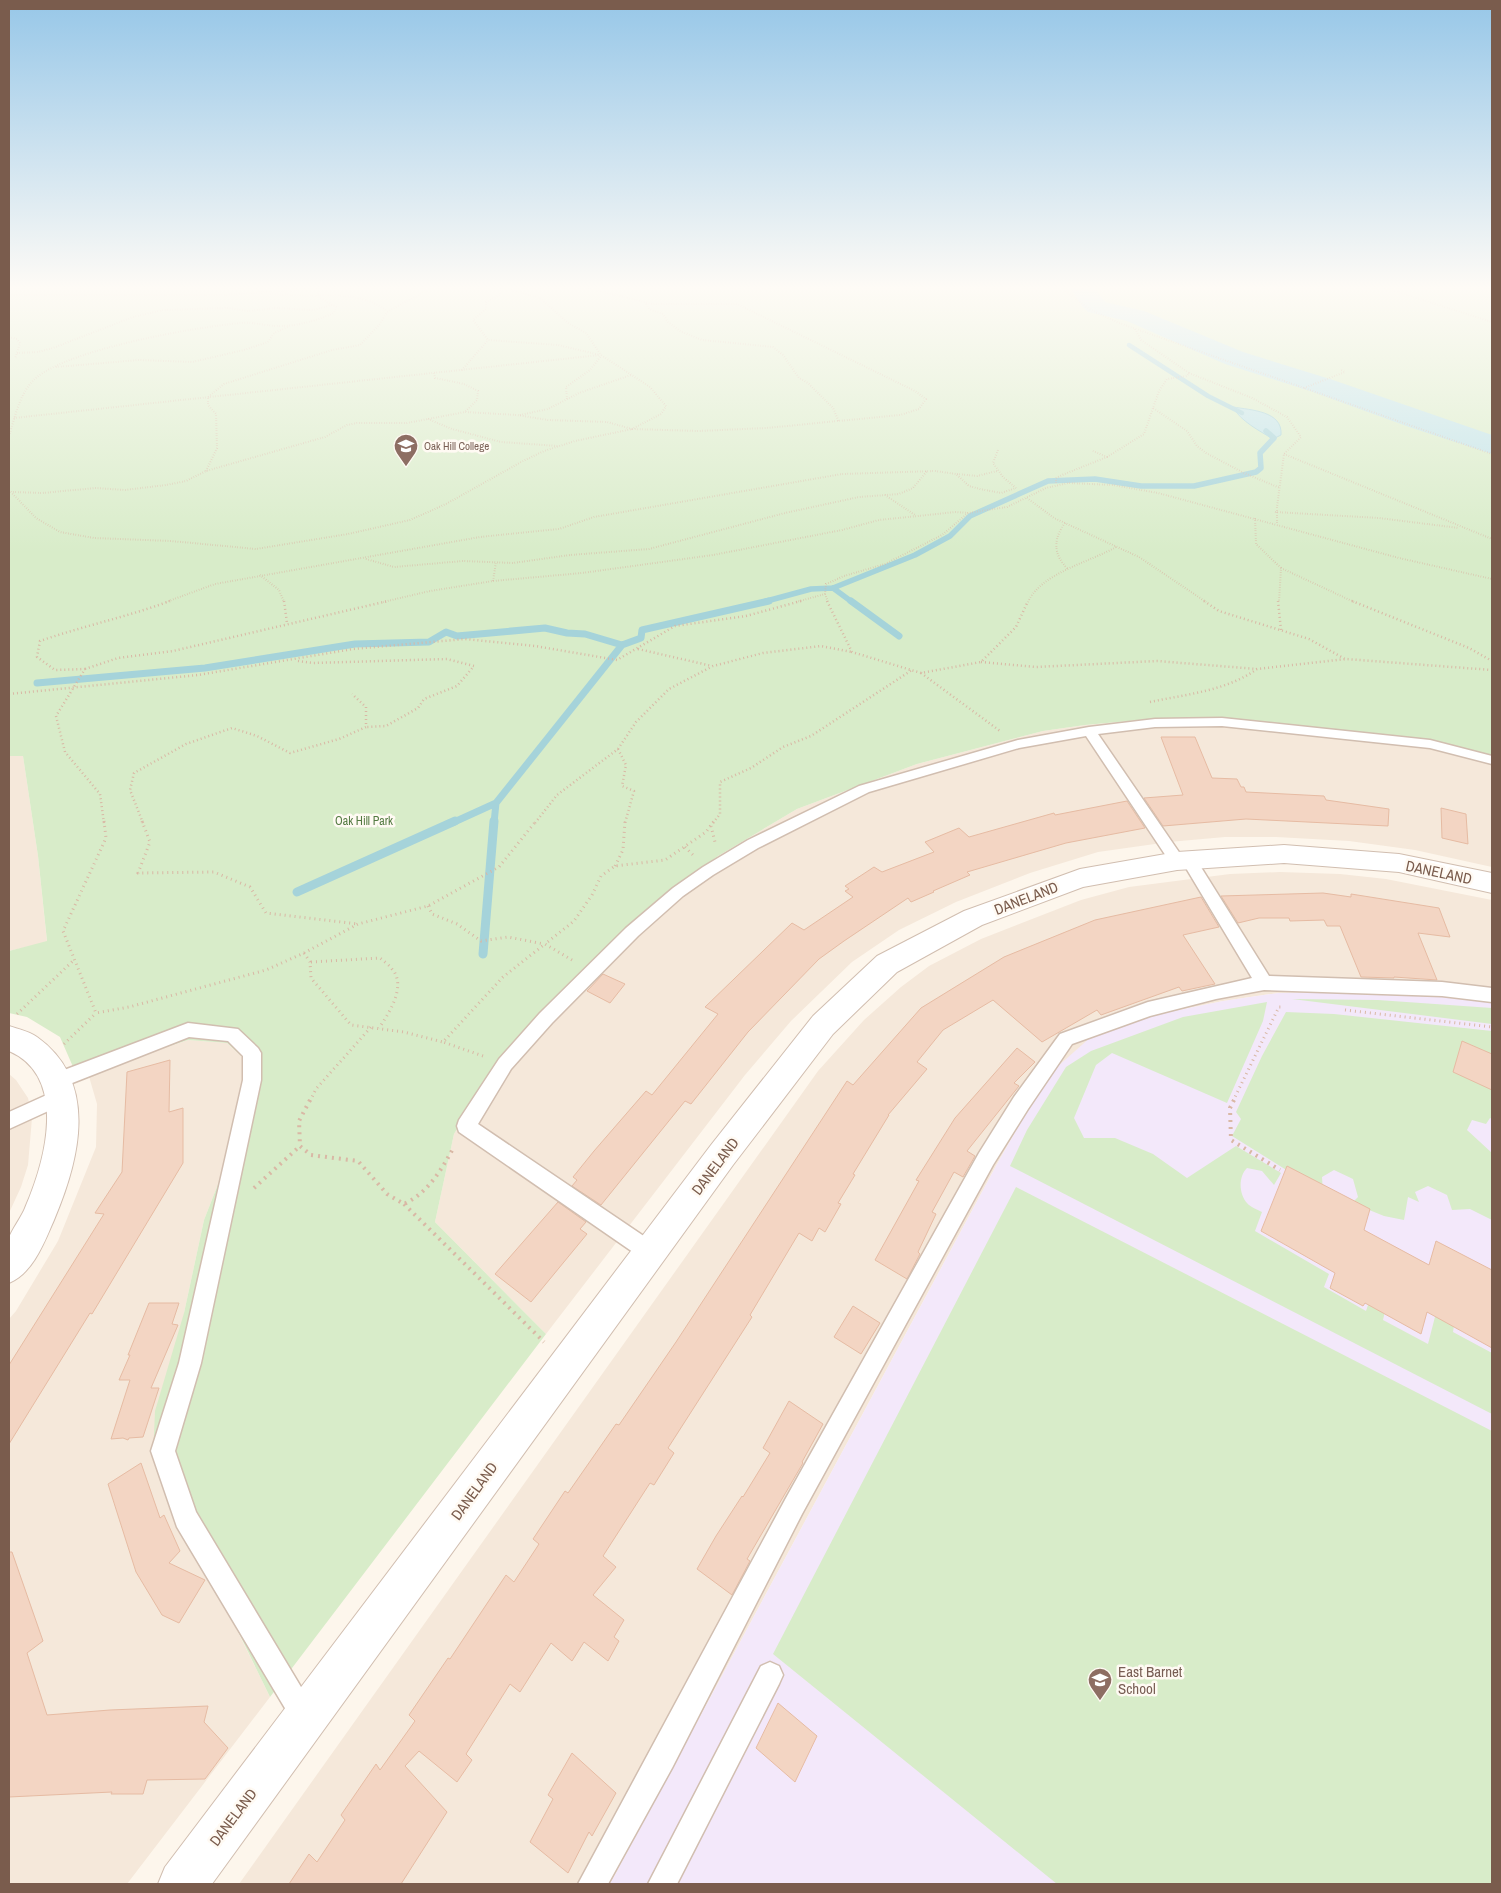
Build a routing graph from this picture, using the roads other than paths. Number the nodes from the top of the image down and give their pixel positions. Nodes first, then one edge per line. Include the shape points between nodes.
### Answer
1 (1089, 731) junction
2 (1492, 760) edge
3 (1183, 860) junction
4 (1492, 883) edge
5 (1264, 983) junction
6 (1492, 995) edge
7 (12, 1027) edge
8 (55, 1080) junction
9 (9, 1121) edge
10 (650, 1252) junction
11 (9, 1266) edge
12 (770, 1675) dead end
13 (306, 1719) junction
14 (182, 1884) edge
15 (592, 1884) edge
16 (662, 1884) edge

1 - 2 lane via 1155,722 1222,722 1430,744
1 - 3 lane
1 - 10 lane via 1018,744 864,789 753,844 678,892 593,972 504,1064 466,1126
3 - 4 street, DANELAND via 1284,854 1399,864
3 - 5 lane
3 - 10 street, DANELAND via 1080,878 973,918 887,964 823,1025
5 - 6 lane via 1442,989
5 - 15 lane via 1148,1009 1066,1039 986,1159 794,1506
7 - 8 street
8 - 9 lane
8 - 11 street via 64,1120 62,1143 53,1179 31,1232
8 - 13 lane via 188,1030 232,1034 252,1053 252,1080 190,1363 163,1451 186,1518
10 - 13 street, DANELAND
12 - 16 lane
13 - 14 street, DANELAND

